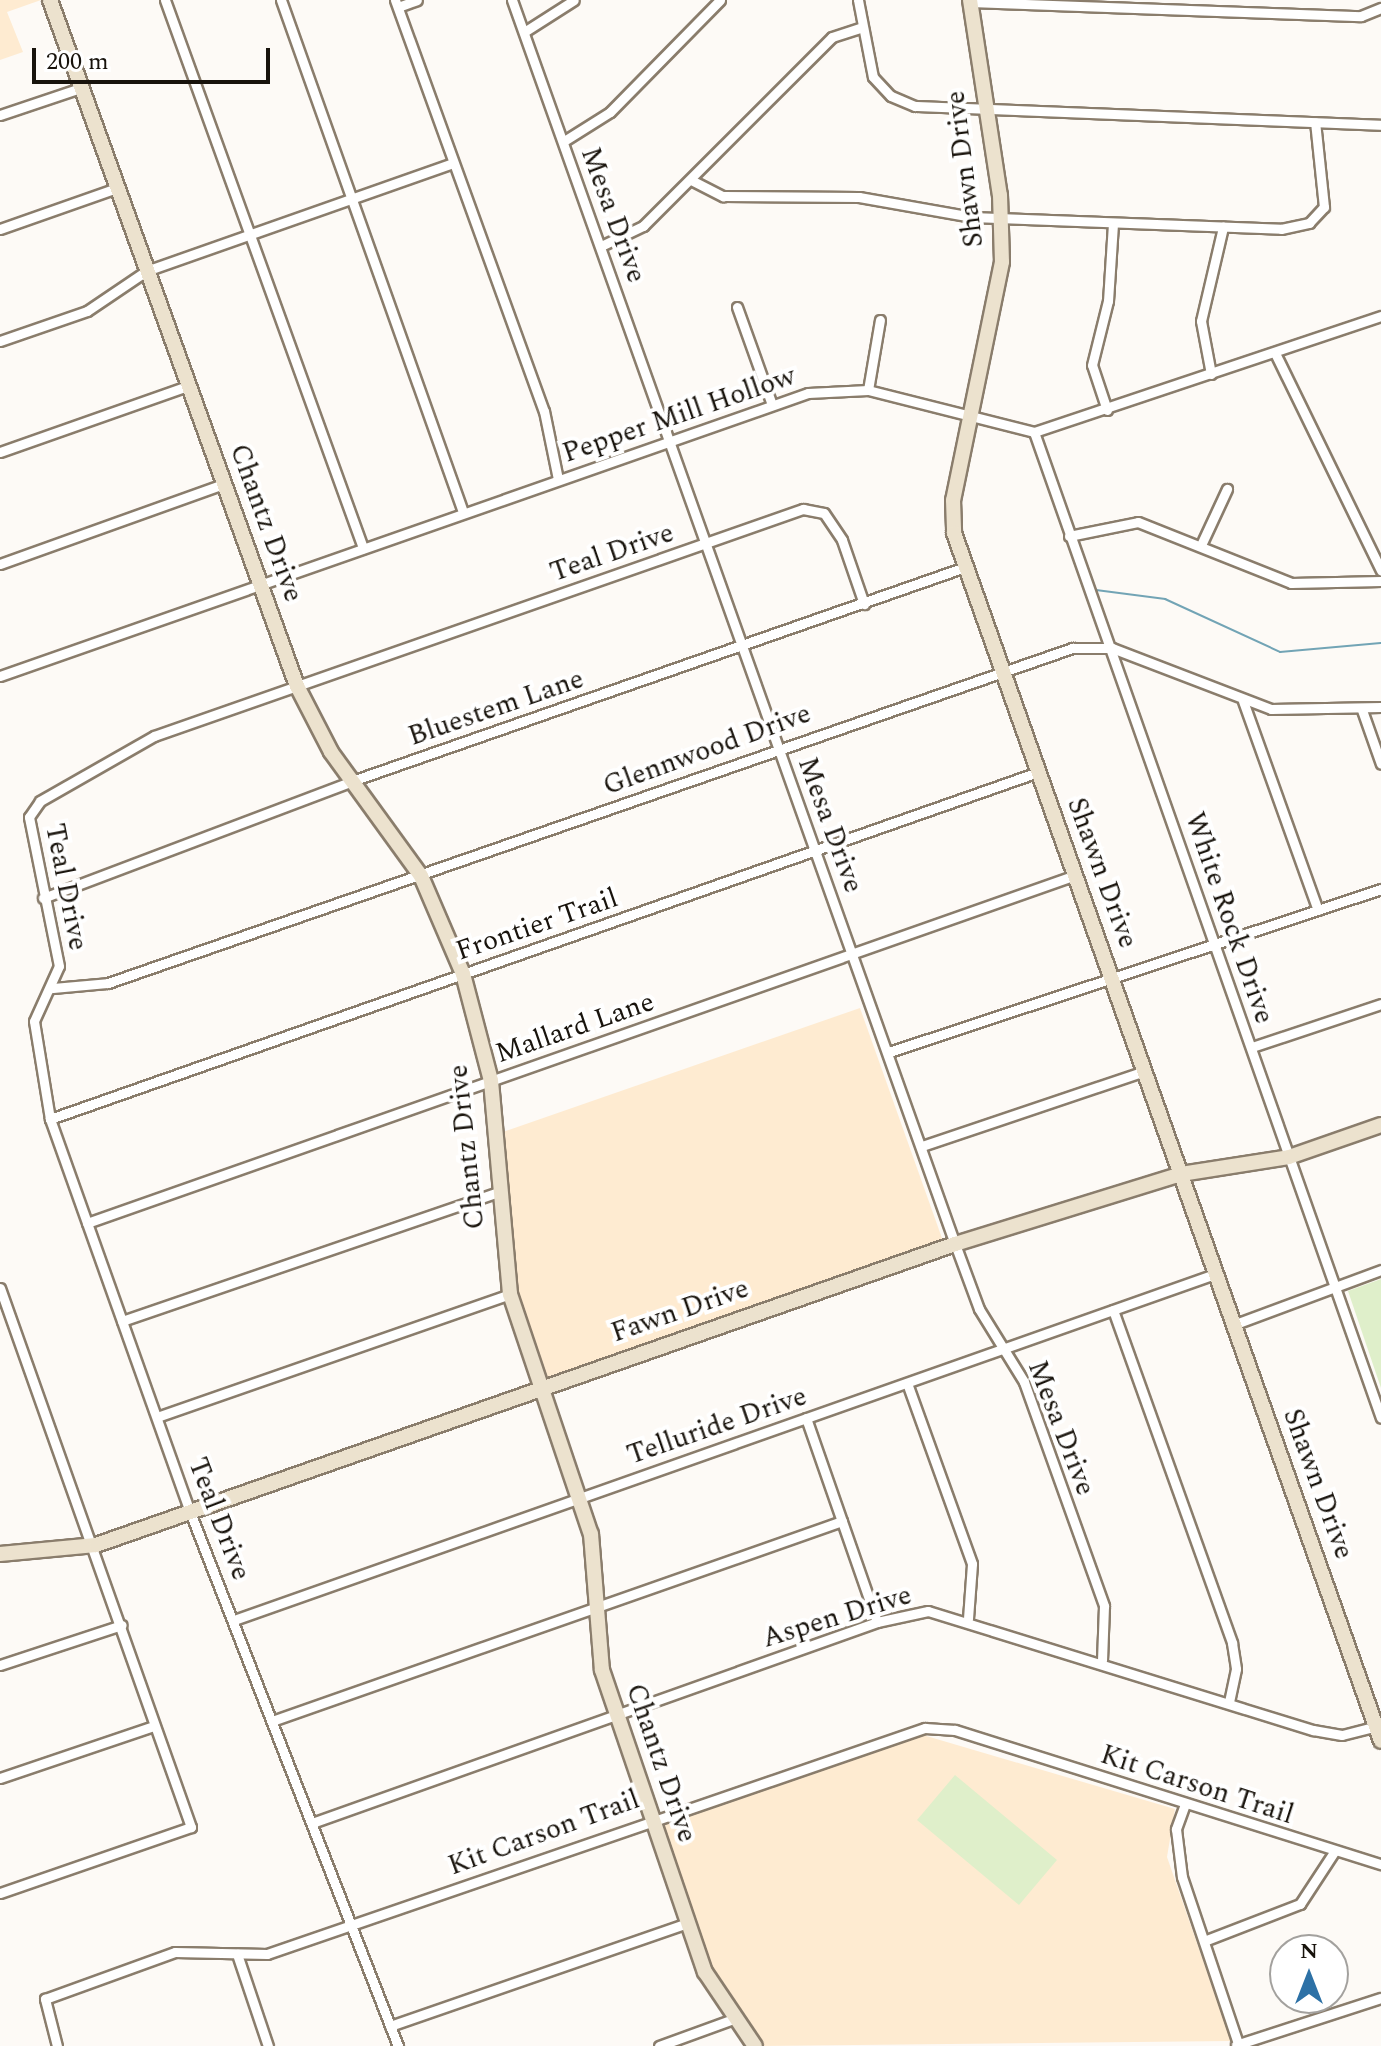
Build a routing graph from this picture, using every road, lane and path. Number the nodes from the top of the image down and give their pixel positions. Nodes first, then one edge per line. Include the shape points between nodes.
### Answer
1 (50, 0) edge
2 (165, 0) edge
3 (281, 0) edge
4 (417, 0) edge
5 (512, 0) edge
6 (574, 0) edge
7 (720, 0) edge
8 (858, 0) edge
9 (970, 1) edge
10 (1077, 3) edge
11 (396, 4) edge
12 (1381, 8) edge
13 (862, 27) junction
14 (524, 32) junction
15 (83, 87) junction
16 (985, 109) junction
17 (0, 115) edge
18 (1315, 122) junction
19 (1381, 125) edge
20 (564, 141) junction
21 (452, 163) junction
22 (693, 181) junction
23 (119, 187) junction
24 (351, 198) junction
25 (1002, 219) junction
26 (1113, 223) junction
27 (1223, 227) junction
28 (0, 229) edge
29 (250, 235) junction
30 (601, 246) junction
31 (146, 271) junction
32 (737, 307) dead end
33 (1380, 318) edge
34 (880, 320) dead end
35 (0, 341) edge
36 (1275, 353) junction
37 (1211, 374) junction
38 (187, 386) junction
39 (868, 390) junction
40 (772, 405) junction
41 (1107, 410) junction
42 (974, 416) junction
43 (1034, 432) junction
44 (671, 440) junction
45 (0, 452) edge
46 (558, 479) junction
47 (224, 484) junction
48 (1227, 489) dead end
49 (463, 512) junction
50 (1069, 536) junction
51 (708, 542) junction
52 (1201, 545) junction
53 (363, 548) junction
54 (0, 564) edge
55 (965, 567) junction
56 (1381, 570) edge
57 (1381, 581) edge
58 (261, 585) junction
59 (864, 604) junction
60 (744, 646) junction
61 (1112, 648) junction
62 (1002, 669) junction
63 (0, 676) edge
64 (297, 686) junction
65 (1243, 701) junction
66 (1381, 707) edge
67 (1362, 710) junction
68 (779, 748) junction
69 (1381, 764) edge
70 (1038, 772) junction
71 (352, 781) junction
72 (815, 852) junction
73 (1076, 875) junction
74 (421, 876) junction
75 (1381, 889) edge
76 (43, 898) junction
77 (1318, 910) junction
78 (1213, 944) junction
79 (853, 953) junction
80 (463, 974) junction
81 (1112, 978) junction
82 (52, 988) junction
83 (1381, 1004) edge
84 (1252, 1047) junction
85 (889, 1052) junction
86 (1145, 1071) junction
87 (491, 1081) junction
88 (50, 1119) junction
89 (1381, 1125) edge
90 (922, 1146) junction
91 (1289, 1157) junction
92 (1181, 1174) junction
93 (501, 1191) junction
94 (87, 1223) junction
95 (955, 1244) junction
96 (1381, 1270) edge
97 (1215, 1274) junction
98 (1335, 1287) junction
99 (0, 1288) edge
100 (510, 1294) junction
101 (1113, 1310) junction
102 (122, 1321) junction
103 (1233, 1325) junction
104 (1004, 1349) junction
105 (907, 1383) junction
106 (541, 1387) junction
107 (157, 1417) junction
108 (806, 1418) junction
109 (1381, 1418) edge
110 (582, 1497) junction
111 (190, 1512) junction
112 (842, 1521) junction
113 (96, 1545) junction
114 (0, 1554) edge
115 (596, 1607) junction
116 (968, 1619) junction
117 (234, 1620) junction
118 (877, 1622) junction
119 (122, 1625) junction
120 (1102, 1660) junction
121 (0, 1665) edge
122 (1229, 1703) junction
123 (616, 1716) junction
124 (272, 1721) junction
125 (154, 1726) junction
126 (1379, 1731) edge
127 (0, 1778) edge
128 (1185, 1804) junction
129 (652, 1818) junction
130 (312, 1823) junction
131 (1334, 1852) junction
132 (1381, 1864) edge
133 (0, 1893) edge
134 (687, 1923) junction
135 (351, 1926) junction
136 (1204, 1941) junction
137 (237, 1954) junction
138 (1381, 1998) edge
139 (733, 2019) junction
140 (390, 2026) junction
141 (1237, 2045) edge
142 (57, 2046) edge
143 (268, 2046) edge
144 (398, 2046) edge
145 (659, 2046) edge
146 (755, 2046) edge

1 - 15 street, Chantz Drive
2 - 29 street
3 - 24 street
4 - 11 street
5 - 14 street, Mesa Drive
6 - 14 street
7 - 20 street via 610,112
8 - 13 street
9 - 10 street
9 - 16 street, Shawn Drive
10 - 12 street via 1361,16
11 - 21 street
13 - 16 street via 868,63 891,96 915,106
13 - 22 street via 832,37
14 - 20 street, Mesa Drive
15 - 17 street
15 - 23 street, Chantz Drive
16 - 18 street
16 - 25 street, Shawn Drive
18 - 19 street
18 - 27 street via 1324,207 1319,217 1281,229
20 - 30 street, Mesa Drive
21 - 24 street
21 - 46 street via 544,411
22 - 25 street via 723,196 849,196
22 - 30 street via 643,226
23 - 28 street
23 - 31 street, Chantz Drive
24 - 29 street
24 - 49 street
25 - 26 street
25 - 42 street, Shawn Drive via 999,301
26 - 27 street
26 - 41 street via 1108,301 1092,365
27 - 37 street via 1201,321
29 - 31 street
29 - 53 street
30 - 44 street, Mesa Drive
31 - 35 street via 87,311
31 - 38 street, Chantz Drive
32 - 40 street
33 - 36 street
34 - 39 street
36 - 37 street
36 - 56 street
37 - 41 street
38 - 45 street
38 - 47 street, Chantz Drive
39 - 40 street, Pepper Mill Hollow via 826,391
39 - 42 street, Pepper Mill Hollow
40 - 44 street, Pepper Mill Hollow
41 - 43 street
42 - 43 street, Pepper Mill Hollow
42 - 55 street, Shawn Drive via 953,500
43 - 50 street, White Rock Drive
44 - 46 street, Pepper Mill Hollow
44 - 51 street, Mesa Drive
46 - 49 street, Pepper Mill Hollow
47 - 54 street
47 - 58 street, Chantz Drive
48 - 52 street
49 - 53 street, Pepper Mill Hollow
50 - 52 street via 1138,522
50 - 61 street, White Rock Drive
51 - 59 street, Teal Drive via 803,509 824,513
51 - 60 street, Mesa Drive
51 - 64 street, Teal Drive
52 - 57 street via 1291,583
53 - 58 street, Pepper Mill Hollow
55 - 59 street, Bluestem Lane
55 - 62 street, Shawn Drive
58 - 63 street, Pepper Mill Hollow
58 - 64 street, Chantz Drive
59 - 60 street, Bluestem Lane
60 - 68 street, Mesa Drive
60 - 71 street, Bluestem Lane
61 - 62 street, Glennwood Drive via 1072,648
61 - 65 street, Glennwood Drive
61 - 78 street, White Rock Drive
62 - 68 street, Glennwood Drive
62 - 70 street, Shawn Drive
64 - 71 street, Chantz Drive
64 - 76 street, Teal Drive via 140,742 40,801 28,827
65 - 67 street, Glennwood Drive via 1294,712
65 - 77 street
66 - 67 street, Glennwood Drive
67 - 69 street
68 - 72 street, Mesa Drive
68 - 74 street, Glennwood Drive
70 - 72 street, Frontier Trail
70 - 73 street, Shawn Drive
71 - 74 street, Chantz Drive
71 - 76 street, Bluestem Lane
72 - 79 street, Mesa Drive
72 - 80 street, Frontier Trail
73 - 79 street, Mallard Lane
73 - 81 street, Shawn Drive
74 - 80 street, Chantz Drive
74 - 82 street, Glennwood Drive via 108,983
75 - 77 street
76 - 82 street, Teal Drive via 58,952
77 - 78 street
78 - 81 street
78 - 84 street, White Rock Drive
79 - 85 street, Mesa Drive
79 - 87 street, Mallard Lane
80 - 87 street, Chantz Drive
80 - 88 street, Frontier Trail
81 - 85 street
81 - 86 street, Shawn Drive
82 - 88 street, Teal Drive via 34,1021
83 - 84 street
84 - 91 street, White Rock Drive
85 - 90 street, Mesa Drive
86 - 90 street
86 - 92 street, Shawn Drive
87 - 93 street, Chantz Drive
87 - 94 street, Mallard Lane
88 - 94 street, Teal Drive
89 - 91 street, Fawn Drive
90 - 95 street, Mesa Drive
91 - 92 street, Fawn Drive
91 - 98 street, White Rock Drive
92 - 95 street, Fawn Drive
92 - 97 street, Shawn Drive
93 - 100 street, Chantz Drive
93 - 102 street
94 - 102 street, Teal Drive
95 - 104 street, Mesa Drive
95 - 106 street, Fawn Drive
96 - 98 street
97 - 101 street, Telluride Drive
97 - 103 street, Shawn Drive
98 - 103 street
98 - 109 street, White Rock Drive
99 - 113 street
100 - 106 street, Chantz Drive
100 - 107 street
101 - 104 street, Telluride Drive
101 - 122 street via 1232,1643 1236,1669
102 - 107 street, Teal Drive
103 - 126 street, Shawn Drive
104 - 105 street, Telluride Drive
104 - 120 street, Mesa Drive via 1024,1382 1104,1606
105 - 108 street, Telluride Drive
105 - 116 street via 972,1564
106 - 110 street, Chantz Drive
106 - 111 street, Fawn Drive
107 - 111 street, Teal Drive
108 - 110 street, Telluride Drive
108 - 112 street
110 - 115 street, Chantz Drive
110 - 117 street, Telluride Drive
111 - 113 street, Fawn Drive
111 - 117 street, Teal Drive
112 - 115 street
112 - 118 street
113 - 114 street, Fawn Drive
113 - 119 street
115 - 123 street, Chantz Drive via 600,1662
115 - 124 street
116 - 118 street, Aspen Drive via 928,1611
116 - 120 street, Aspen Drive
117 - 124 street, Teal Drive
118 - 123 street, Aspen Drive
119 - 121 street
119 - 125 street
120 - 122 street, Aspen Drive
122 - 126 street, Aspen Drive via 1328,1734
123 - 129 street, Chantz Drive
123 - 130 street, Aspen Drive
124 - 130 street, Teal Drive
125 - 127 street
125 - 133 street via 191,1827
128 - 129 street, Kit Carson Trail via 955,1730 925,1728
128 - 131 street, Kit Carson Trail
128 - 136 street via 1175,1847
129 - 134 street, Chantz Drive
129 - 135 street, Kit Carson Trail
130 - 135 street, Teal Drive
131 - 132 street, Kit Carson Trail
131 - 136 street via 1300,1904
134 - 139 street, Chantz Drive
134 - 140 street
135 - 137 street, Kit Carson Trail via 267,1954
135 - 140 street, Teal Drive
136 - 141 street
137 - 142 street, Kit Carson Trail via 175,1952 44,2002
137 - 143 street
138 - 141 street
139 - 145 street
139 - 146 street, Chantz Drive
140 - 144 street, Teal Drive

